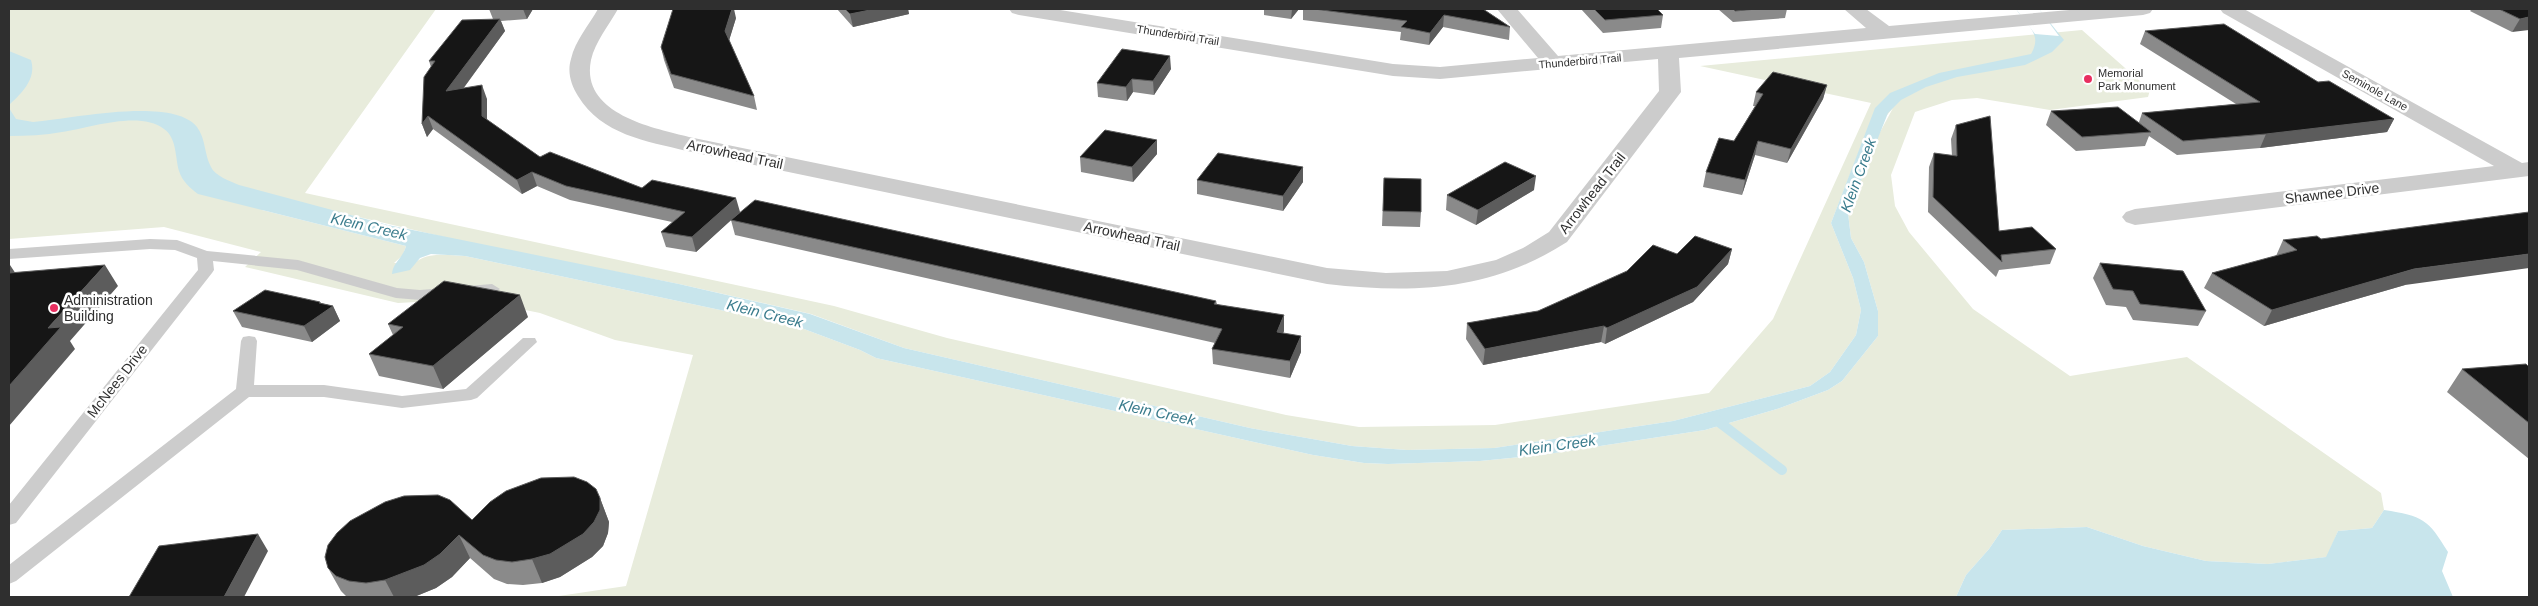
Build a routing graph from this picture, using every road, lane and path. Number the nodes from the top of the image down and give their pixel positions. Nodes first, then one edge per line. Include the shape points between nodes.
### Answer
1 (608, 9) edge
2 (1019, 9) edge
3 (1506, 9) edge
4 (1854, 9) edge
5 (2143, 9) edge
6 (2230, 9) edge
7 (1885, 33) junction
8 (1668, 53) junction
9 (1554, 64) junction
10 (2525, 170) edge
11 (2135, 217) dead end
12 (9, 254) edge
13 (205, 256) junction
14 (492, 288) edge
15 (249, 341) dead end
16 (529, 342) dead end
17 (245, 391) junction
18 (9, 518) edge
19 (9, 576) edge

1 - 8 street, Arrowhead Trail via 581,59 580,73 583,88 592,102 621,126 687,144 1327,276 1389,283 1453,278 1489,270 1545,247 1558,237 1670,92
2 - 9 street, Thunderbird Trail via 1413,73
3 - 9 street
4 - 7 street
5 - 7 street, Thunderbird Trail
6 - 10 street, Seminole Lane
7 - 8 street, Thunderbird Trail
8 - 9 street, Thunderbird Trail
10 - 11 street, Shawnee Drive
12 - 13 lane via 150,244 177,245
13 - 14 lane via 254,258 298,265 396,292 420,295
13 - 18 lane, McNees Drive via 206,270
15 - 17 lane
16 - 17 lane via 471,394 402,402 324,391
17 - 19 lane

